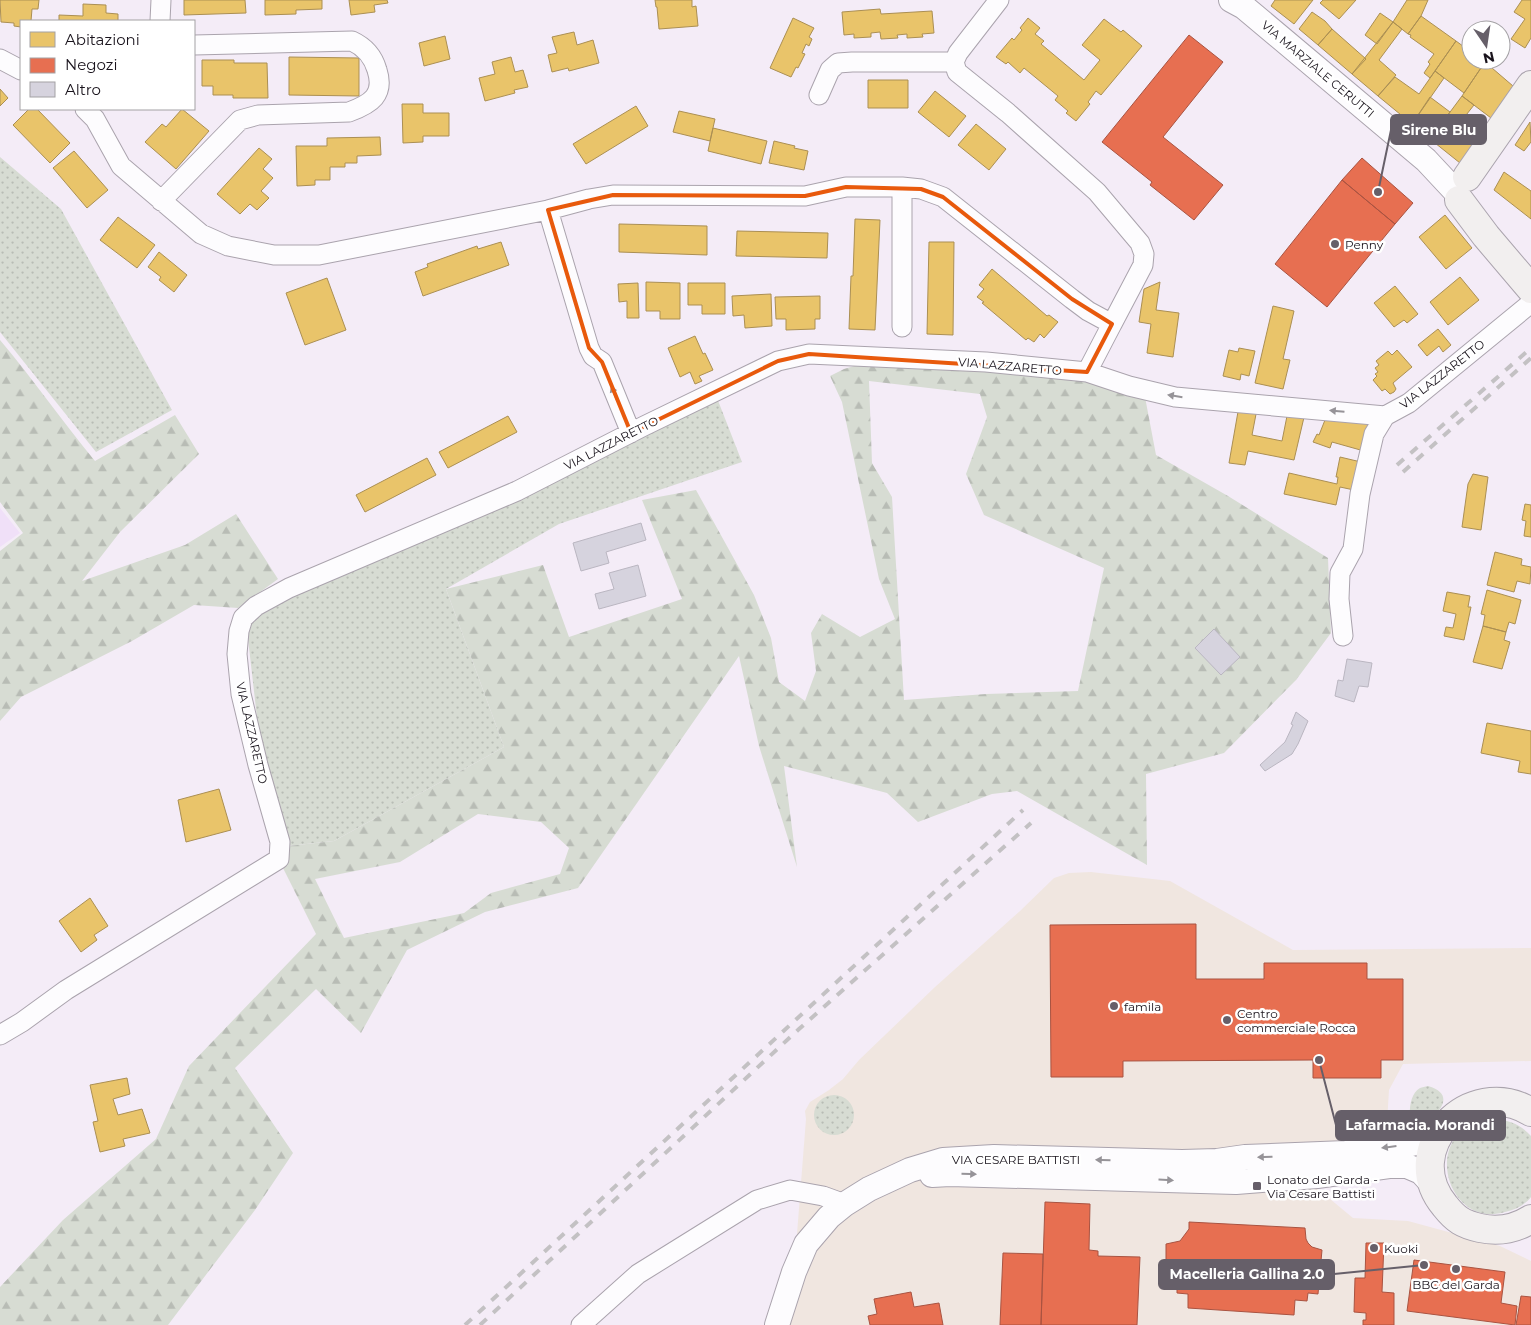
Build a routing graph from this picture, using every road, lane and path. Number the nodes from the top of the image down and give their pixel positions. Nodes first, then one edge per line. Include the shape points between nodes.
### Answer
1 (161, 0) edge
2 (999, 0) edge
3 (1241, 2) edge
4 (160, 20) edge
5 (195, 45) edge
6 (0, 59) edge
7 (954, 62) junction
8 (20, 69) edge
9 (1531, 85) edge
10 (819, 95) dead end
11 (86, 110) edge
12 (902, 187) junction
13 (1465, 188) junction
14 (161, 201) junction
15 (548, 210) junction
16 (1531, 289) edge
17 (1531, 302) edge
18 (1112, 324) junction
19 (902, 327) dead end
20 (1087, 372) junction
21 (1385, 416) junction
22 (630, 433) junction
23 (1343, 636) dead end
24 (0, 1035) edge
25 (1528, 1108) edge
26 (1437, 1138) junction
27 (1433, 1185) junction
28 (870, 1189) junction
29 (845, 1204) junction
30 (1529, 1221) edge
31 (581, 1325) edge
32 (777, 1325) edge

1 - 4 street
2 - 7 street
3 - 13 street, VIA MARZIALE CERUTTI via 1426,160
5 - 14 street via 352,41 367,51 375,63 381,83 372,99 349,112 258,115 240,120
6 - 8 street
7 - 10 street via 838,63 830,70
7 - 18 street via 957,72 1097,192 1140,243 1143,264
9 - 13 main road
11 - 14 street via 121,166
12 - 15 street via 846,187 805,196 613,195
12 - 18 street via 921,189 943,197 1072,299
12 - 19 street
13 - 16 main road via 1501,252
14 - 15 street via 201,234 228,246 274,255 319,255
22 -> 15 street via 602,362 589,348
17 - 21 street, VIA LAZZARETTO via 1409,403
18 - 20 street
21 -> 20 street, VIA LAZZARETTO via 1175,397
20 - 22 street, VIA LAZZARETTO via 986,362 809,354 778,361
21 - 23 street via 1374,434 1360,494 1353,549 1340,573
22 - 24 street, VIA LAZZARETTO via 517,491 283,591 256,606 244,618 237,654 241,694 280,842 279,859 66,990
25 - 26 main road via 1507,1102 1475,1104 1451,1119
26 - 27 main road via 1430,1169
26 -> 28 street, VIA CESARE BATTISTI via 1346,1153 1217,1161 943,1160 910,1170
28 -> 27 street, VIA CESARE BATTISTI via 918,1176 950,1174 1236,1182 1390,1166 1407,1166 1421,1172
27 - 30 main road via 1440,1200 1465,1225 1492,1230 1509,1229
28 - 29 street
29 - 31 street via 790,1190 757,1200 638,1274
29 - 32 street via 828,1216 806,1244

